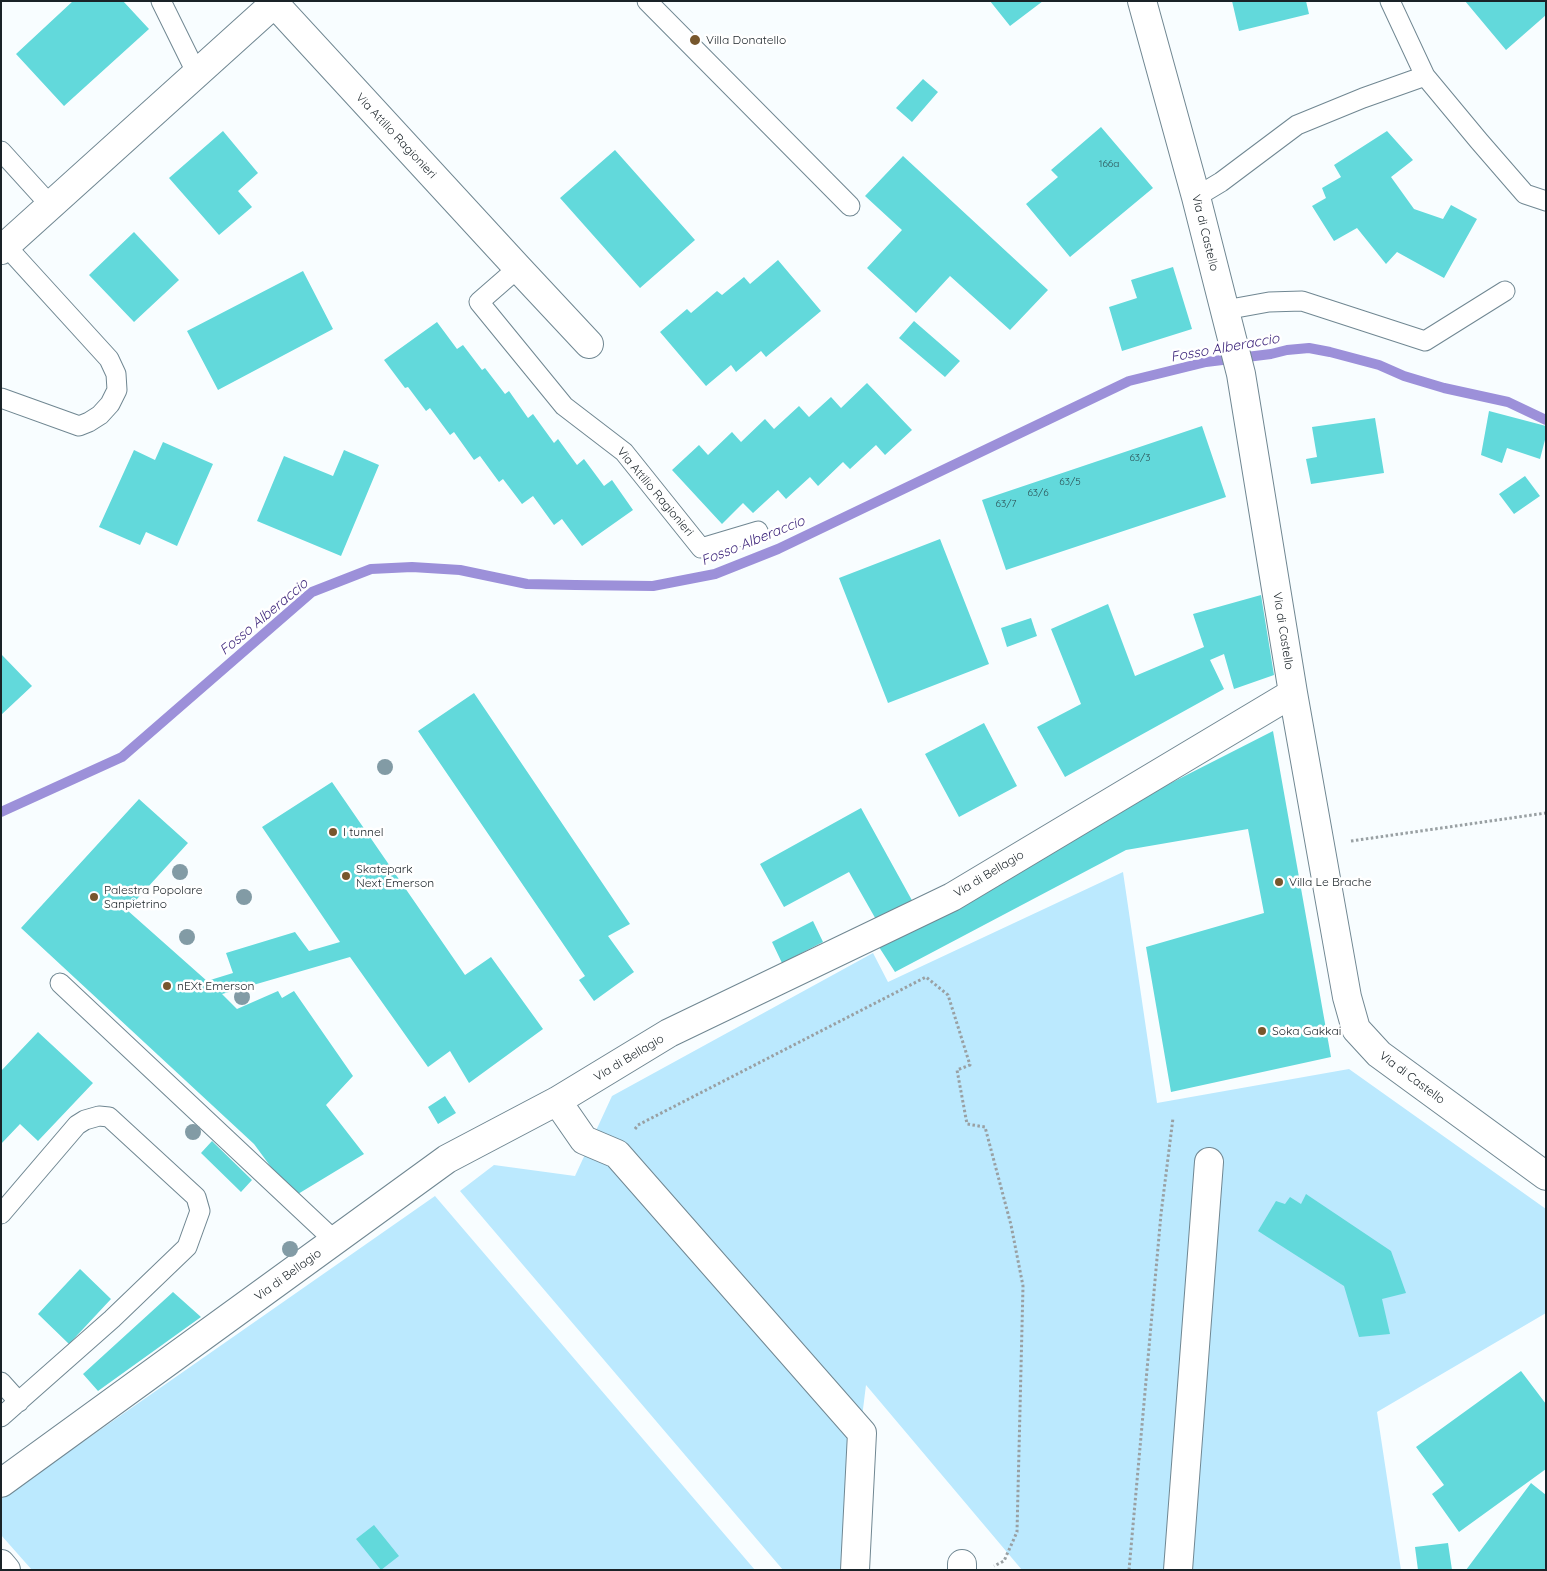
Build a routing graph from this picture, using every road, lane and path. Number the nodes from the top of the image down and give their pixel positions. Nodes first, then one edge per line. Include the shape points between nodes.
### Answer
1 (161, 1) edge
2 (647, 1) edge
3 (1142, 1) edge
4 (1390, 1) edge
5 (276, 3) edge
6 (197, 74) junction
7 (1425, 76) junction
8 (1, 151) edge
9 (1196, 197) junction
10 (1546, 201) edge
11 (51, 206) junction
12 (850, 206) dead end
13 (4, 248) edge
14 (518, 268) junction
15 (1505, 291) dead end
16 (1225, 310) junction
17 (589, 344) dead end
18 (1, 398) edge
19 (758, 531) dead end
20 (1293, 693) junction
21 (1546, 813) edge
22 (1320, 846) junction
23 (60, 983) dead end
24 (557, 1101) junction
25 (1173, 1118) dead end
26 (617, 1154) junction
27 (1209, 1162) dead end
28 (1546, 1176) edge
29 (1, 1214) edge
30 (335, 1241) junction
31 (1, 1382) edge
32 (18, 1402) junction
33 (1, 1417) edge
34 (1, 1483) edge
35 (1, 1564) edge
36 (970, 1568) edge
37 (6, 1570) edge
38 (855, 1570) edge
39 (1129, 1570) edge
40 (1178, 1570) edge

1 - 6 lane
2 - 12 lane
3 - 9 street, Via di Castello
4 - 7 lane
5 - 6 street, Via Attilio Ragionieri
5 - 14 street, Via Attilio Ragionieri
6 - 11 street, Via Attilio Ragionieri
7 - 9 lane via 1297,125
7 - 10 lane via 1525,194
8 - 11 lane
9 - 16 street, Via di Castello
11 - 13 street, Via Attilio Ragionieri
13 - 18 lane via 109,359 116,374 117,390 100,415 79,426
14 - 17 street, Via Attilio Ragionieri
14 - 19 lane, Via Attilio Ragionieri via 479,302 564,406 624,452 701,548
15 - 16 lane via 1425,341 1302,301 1269,302
16 - 20 street, Via di Castello via 1241,374
20 - 22 street, Via di Castello
20 - 24 street, Via di Bellagio via 952,896 669,1034
21 - 22 path
22 - 28 street, Via di Castello via 1347,997 1356,1029 1379,1054
23 - 30 lane
24 - 26 street via 584,1140
24 - 30 street, Via di Bellagio via 447,1159
25 - 39 path via 1161,1214
26 - 36 path via 638,1125 926,977 948,996 970,1065 957,1070 968,1124 985,1127 1011,1226 1022,1286 1017,1532 1004,1561
26 - 38 street via 862,1433
27 - 40 street
29 - 32 lane via 77,1125 99,1116 109,1117 196,1197 200,1211 187,1247
30 - 34 street, Via di Bellagio
31 - 32 lane
32 - 33 lane
35 - 37 street

